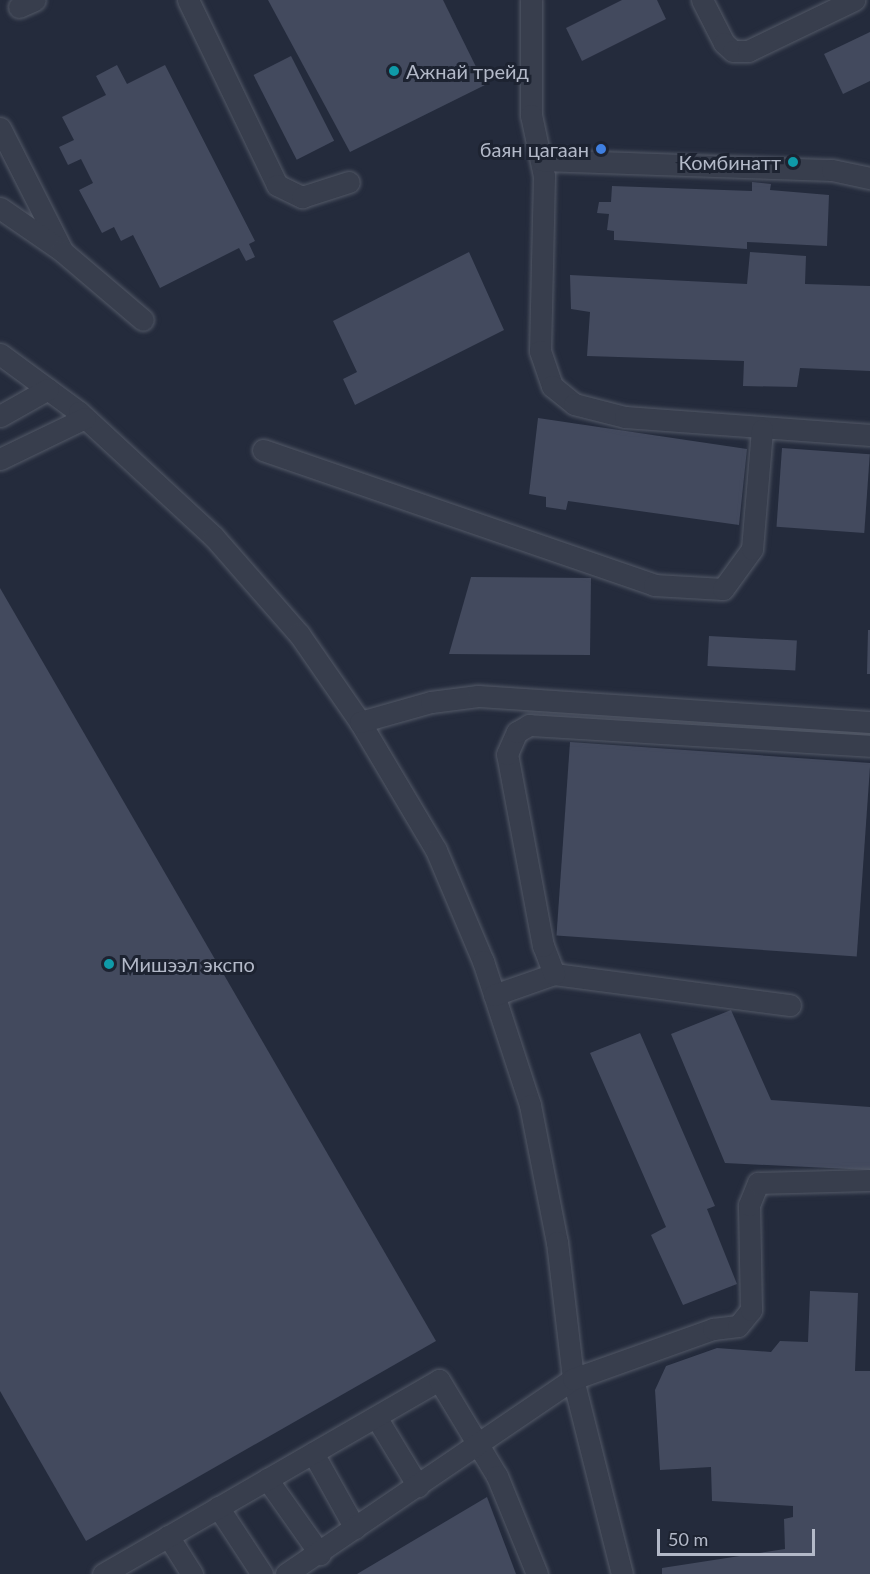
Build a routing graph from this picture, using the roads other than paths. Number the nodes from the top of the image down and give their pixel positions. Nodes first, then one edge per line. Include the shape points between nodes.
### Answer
1 (188, 0) edge
2 (531, 0) edge
3 (702, 0) edge
4 (854, 0) edge
5 (0, 128) edge
6 (542, 160) junction
7 (870, 178) edge
8 (349, 182) dead end
9 (0, 208) edge
10 (63, 251) junction
11 (143, 320) dead end
12 (0, 354) edge
13 (48, 389) junction
14 (0, 416) edge
15 (85, 418) junction
16 (762, 429) junction
17 (870, 435) edge
18 (263, 450) dead end
19 (0, 459) edge
20 (360, 722) junction
21 (870, 722) edge
22 (870, 746) edge
23 (554, 974) junction
24 (494, 995) junction
25 (790, 1005) dead end
26 (870, 1180) edge
27 (573, 1379) junction
28 (376, 1417) junction
29 (479, 1445) junction
30 (313, 1453) junction
31 (267, 1479) junction
32 (418, 1486) junction
33 (218, 1507) junction
34 (355, 1528) junction
35 (168, 1536) junction
36 (320, 1554) junction
37 (114, 1571) edge
38 (192, 1574) edge
39 (262, 1574) edge
40 (286, 1574) edge
41 (537, 1574) edge
42 (622, 1574) edge

1 - 8 lane via 277,185 302,197
2 - 6 lane via 531,115
3 - 4 lane via 724,43 733,51 748,51
5 - 10 lane
6 - 7 lane via 832,170
6 - 16 lane via 540,351 552,386 574,404 625,417
9 - 10 lane
10 - 11 lane
12 - 13 lane
13 - 14 lane
13 - 15 lane
15 - 19 lane
15 - 20 lane via 214,537 299,634
16 - 17 lane
16 - 18 lane via 752,549 723,589 654,585
20 - 21 lane via 430,702 478,696
20 - 24 lane via 436,850
22 - 23 lane via 529,725 517,732 507,754 543,946
23 - 24 lane
23 - 25 lane
24 - 27 lane via 532,1117 557,1242
26 - 27 lane via 758,1183 749,1205 752,1310 738,1326 712,1329
27 - 29 lane
27 - 42 lane
28 - 29 lane via 440,1380
28 - 30 lane
28 - 32 lane
29 - 32 lane
29 - 41 lane
30 - 31 lane
30 - 34 lane
31 - 33 lane
31 - 36 lane
32 - 34 lane
33 - 35 lane
33 - 39 lane
34 - 36 lane
35 - 37 lane
35 - 38 lane
36 - 40 lane

